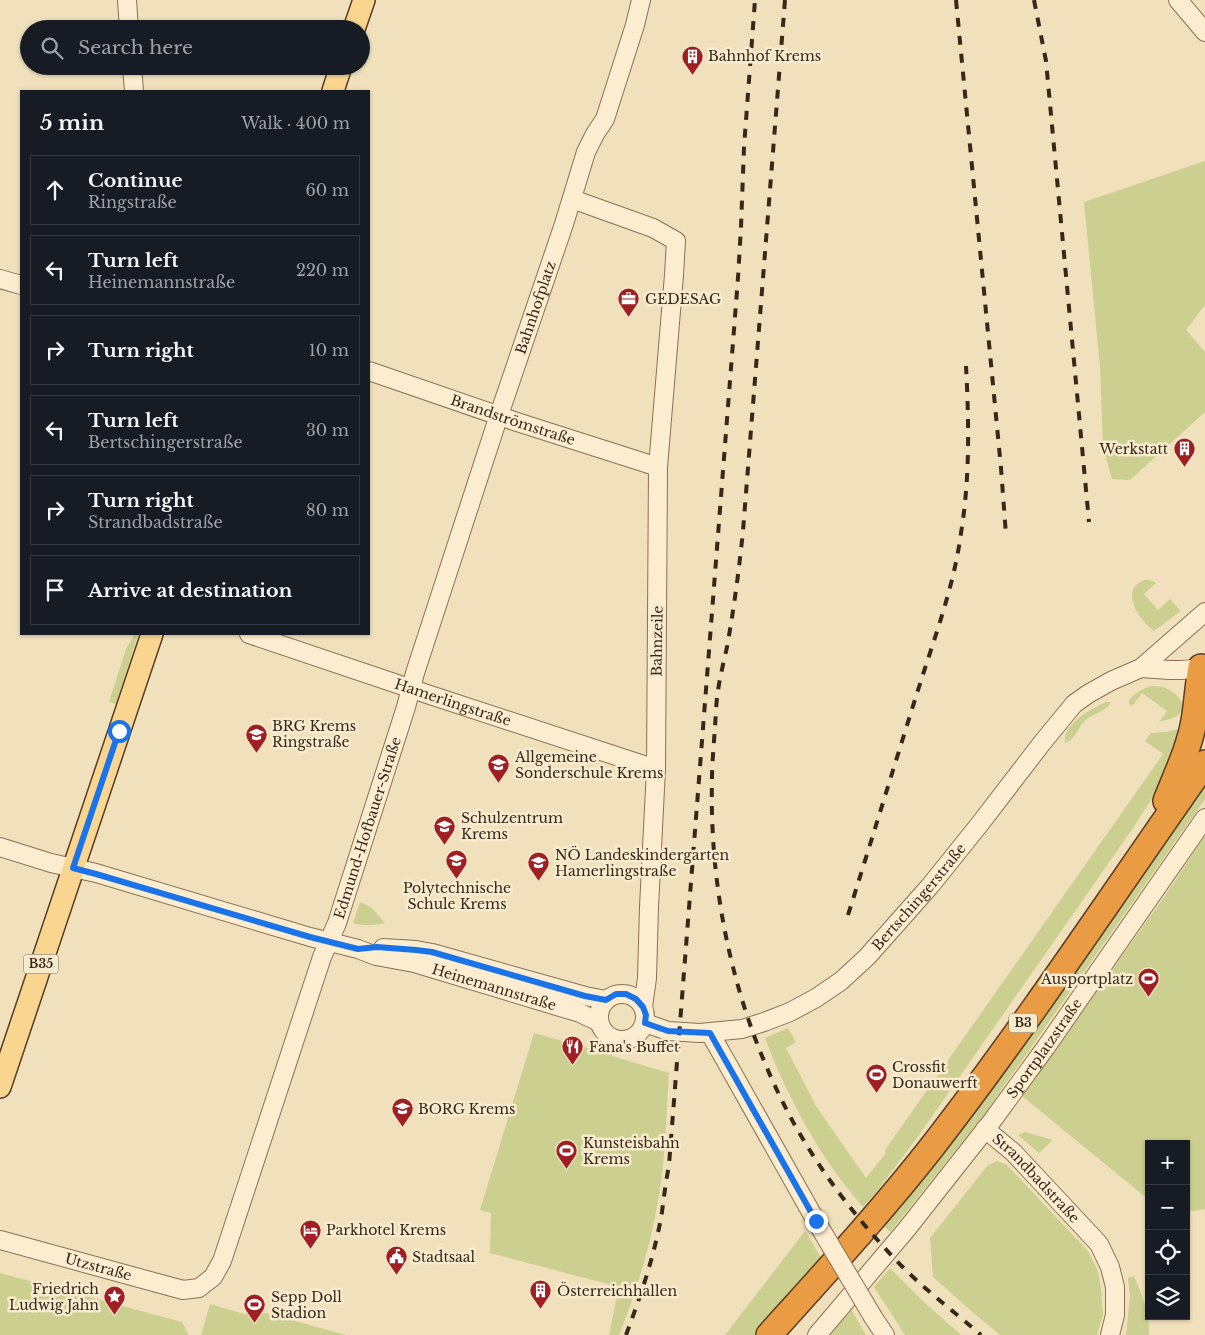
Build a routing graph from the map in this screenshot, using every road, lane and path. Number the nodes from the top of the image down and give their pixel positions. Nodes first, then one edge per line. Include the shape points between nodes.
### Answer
1 (127, 0) edge
2 (364, 0) edge
3 (640, 0) edge
4 (1178, 0) edge
5 (128, 20) edge
6 (357, 20) edge
7 (1205, 32) edge
8 (133, 75) edge
9 (338, 75) edge
10 (134, 90) edge
11 (333, 90) edge
12 (572, 199) junction
13 (0, 279) edge
14 (20, 285) edge
15 (370, 371) edge
16 (498, 415) junction
17 (658, 467) junction
18 (1205, 612) edge
19 (152, 635) edge
20 (252, 635) edge
21 (1204, 661) edge
22 (1141, 668) junction
23 (411, 688) junction
24 (1205, 763) edge
25 (656, 769) junction
26 (1205, 818) edge
27 (1150, 841) junction
28 (0, 847) edge
29 (73, 868) junction
30 (329, 942) junction
31 (358, 949) junction
32 (606, 1000) junction
33 (644, 1015) junction
34 (599, 1022) junction
35 (710, 1033) junction
36 (0, 1087) edge
37 (985, 1129) junction
38 (0, 1240) edge
39 (199, 1288) joint
40 (769, 1335) edge
41 (817, 1335) edge
42 (885, 1335) edge
43 (1110, 1335) edge

1 - 5 street
2 - 6 main road
3 - 12 street, Bahnhofplatz via 605,119 586,152
4 - 7 street
8 - 10 street
9 - 11 main road
12 - 16 street, Bahnhofplatz
12 - 17 street, Bahnzeile via 653,228 676,241
13 - 14 street
15 - 16 street, Brandströmstraße
16 - 17 street, Brandströmstraße
16 - 23 street, Edmund-Hofbauer-Straße
17 - 25 street, Bahnzeile
18 - 22 street, Bertschingerstraße
19 - 29 main road, B35
20 - 23 street, Hamerlingstraße
21 - 22 street, Bertschingerstraße via 1178,670
21 - 27 highway via 1191,735
22 - 35 street, Bertschingerstraße via 1111,681 1074,704 930,886 867,957 841,981 782,1015 742,1029
23 - 25 street, Hamerlingstraße
23 - 30 street, Edmund-Hofbauer-Straße
24 - 27 highway, B3
25 - 33 street, Bahnzeile
26 - 37 street, Sportplatzstraße
27 - 40 highway, B3 via 1021,1027 931,1148
28 - 29 street, Heinemannstraße
29 - 30 street, Heinemannstraße
29 - 36 main road, B35
30 - 31 street, Heinemannstraße
30 - 39 street, Edmund-Hofbauer-Straße via 222,1261 212,1277
31 - 32 street, Heinemannstraße via 377,947 432,952
31 - 34 street, Heinemannstraße via 548,1003
32 - 33 street via 616,994 626,994 636,999
32 - 34 street via 601,1006
33 - 34 street via 641,1030 626,1040 609,1037
33 - 35 street, Bertschingerstraße via 668,1031
35 - 42 street, bridge via 816,1221
37 - 41 street, Strandbadstraße via 906,1230
37 - 43 street, Strandbadstraße via 1012,1152 1099,1244 1115,1287 1115,1314
38 - 39 street, Utzstraße via 183,1290

